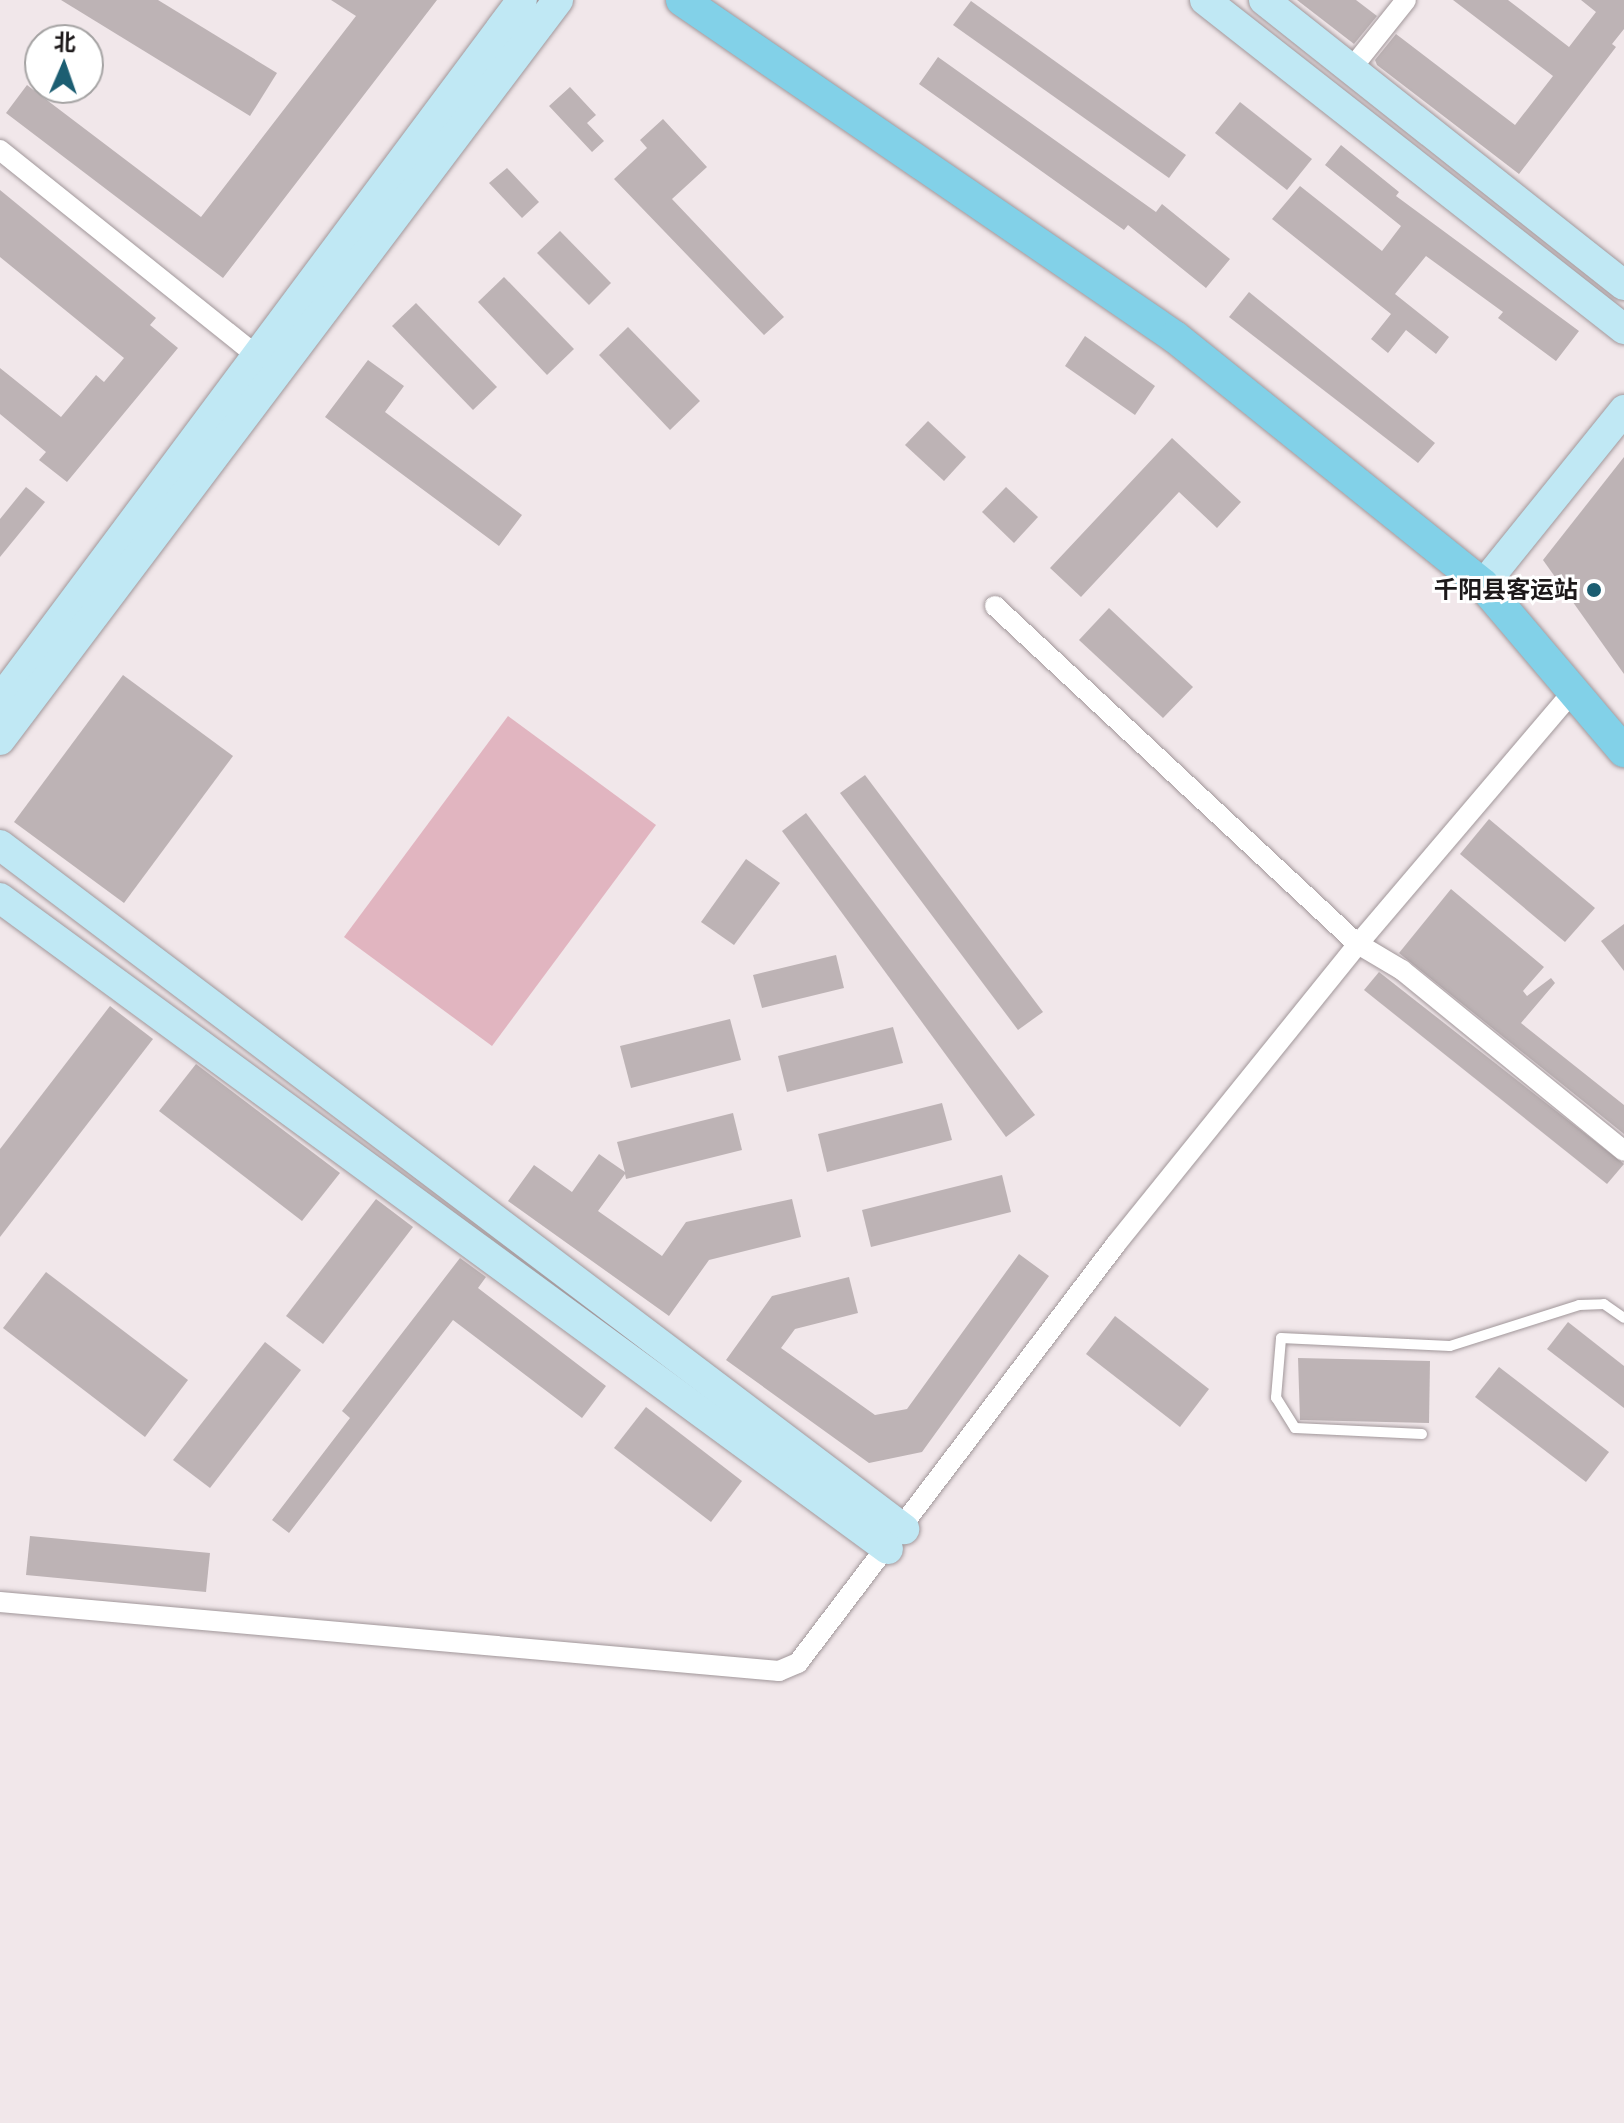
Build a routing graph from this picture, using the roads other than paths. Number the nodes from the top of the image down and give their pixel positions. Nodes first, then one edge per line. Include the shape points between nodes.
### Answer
1 (522, 0) edge
2 (558, 0) edge
3 (682, 0) edge
4 (1205, 0) edge
5 (1264, 0) edge
6 (1406, 0) edge
7 (1351, 69) junction
8 (0, 150) edge
9 (1624, 285) edge
10 (1624, 329) edge
11 (266, 363) junction
12 (1624, 410) edge
13 (1483, 585) junction
14 (995, 606) dead end
15 (1576, 688) junction
16 (0, 700) edge
17 (0, 740) edge
18 (1624, 751) edge
19 (0, 845) edge
20 (0, 898) edge
21 (1358, 944) junction
22 (1624, 1151) edge
23 (1624, 1318) edge
24 (1422, 1434) dead end
25 (896, 1539) junction
26 (0, 1602) edge

1 - 11 main road
2 - 11 main road
3 - 13 main road via 1175,337
4 - 10 main road
5 - 7 main road
6 - 7 street
7 - 9 main road
8 - 11 street
11 - 16 main road
11 - 17 main road
12 - 13 main road
13 - 15 main road
14 - 21 street
15 - 18 main road
15 - 21 street
19 - 25 main road
20 - 25 main road
21 - 22 street via 1402,970
21 - 25 street via 1116,1244
23 - 24 lane via 1604,1304 1579,1305 1450,1346 1281,1338 1276,1398 1295,1428
25 - 26 street via 798,1663 779,1671

